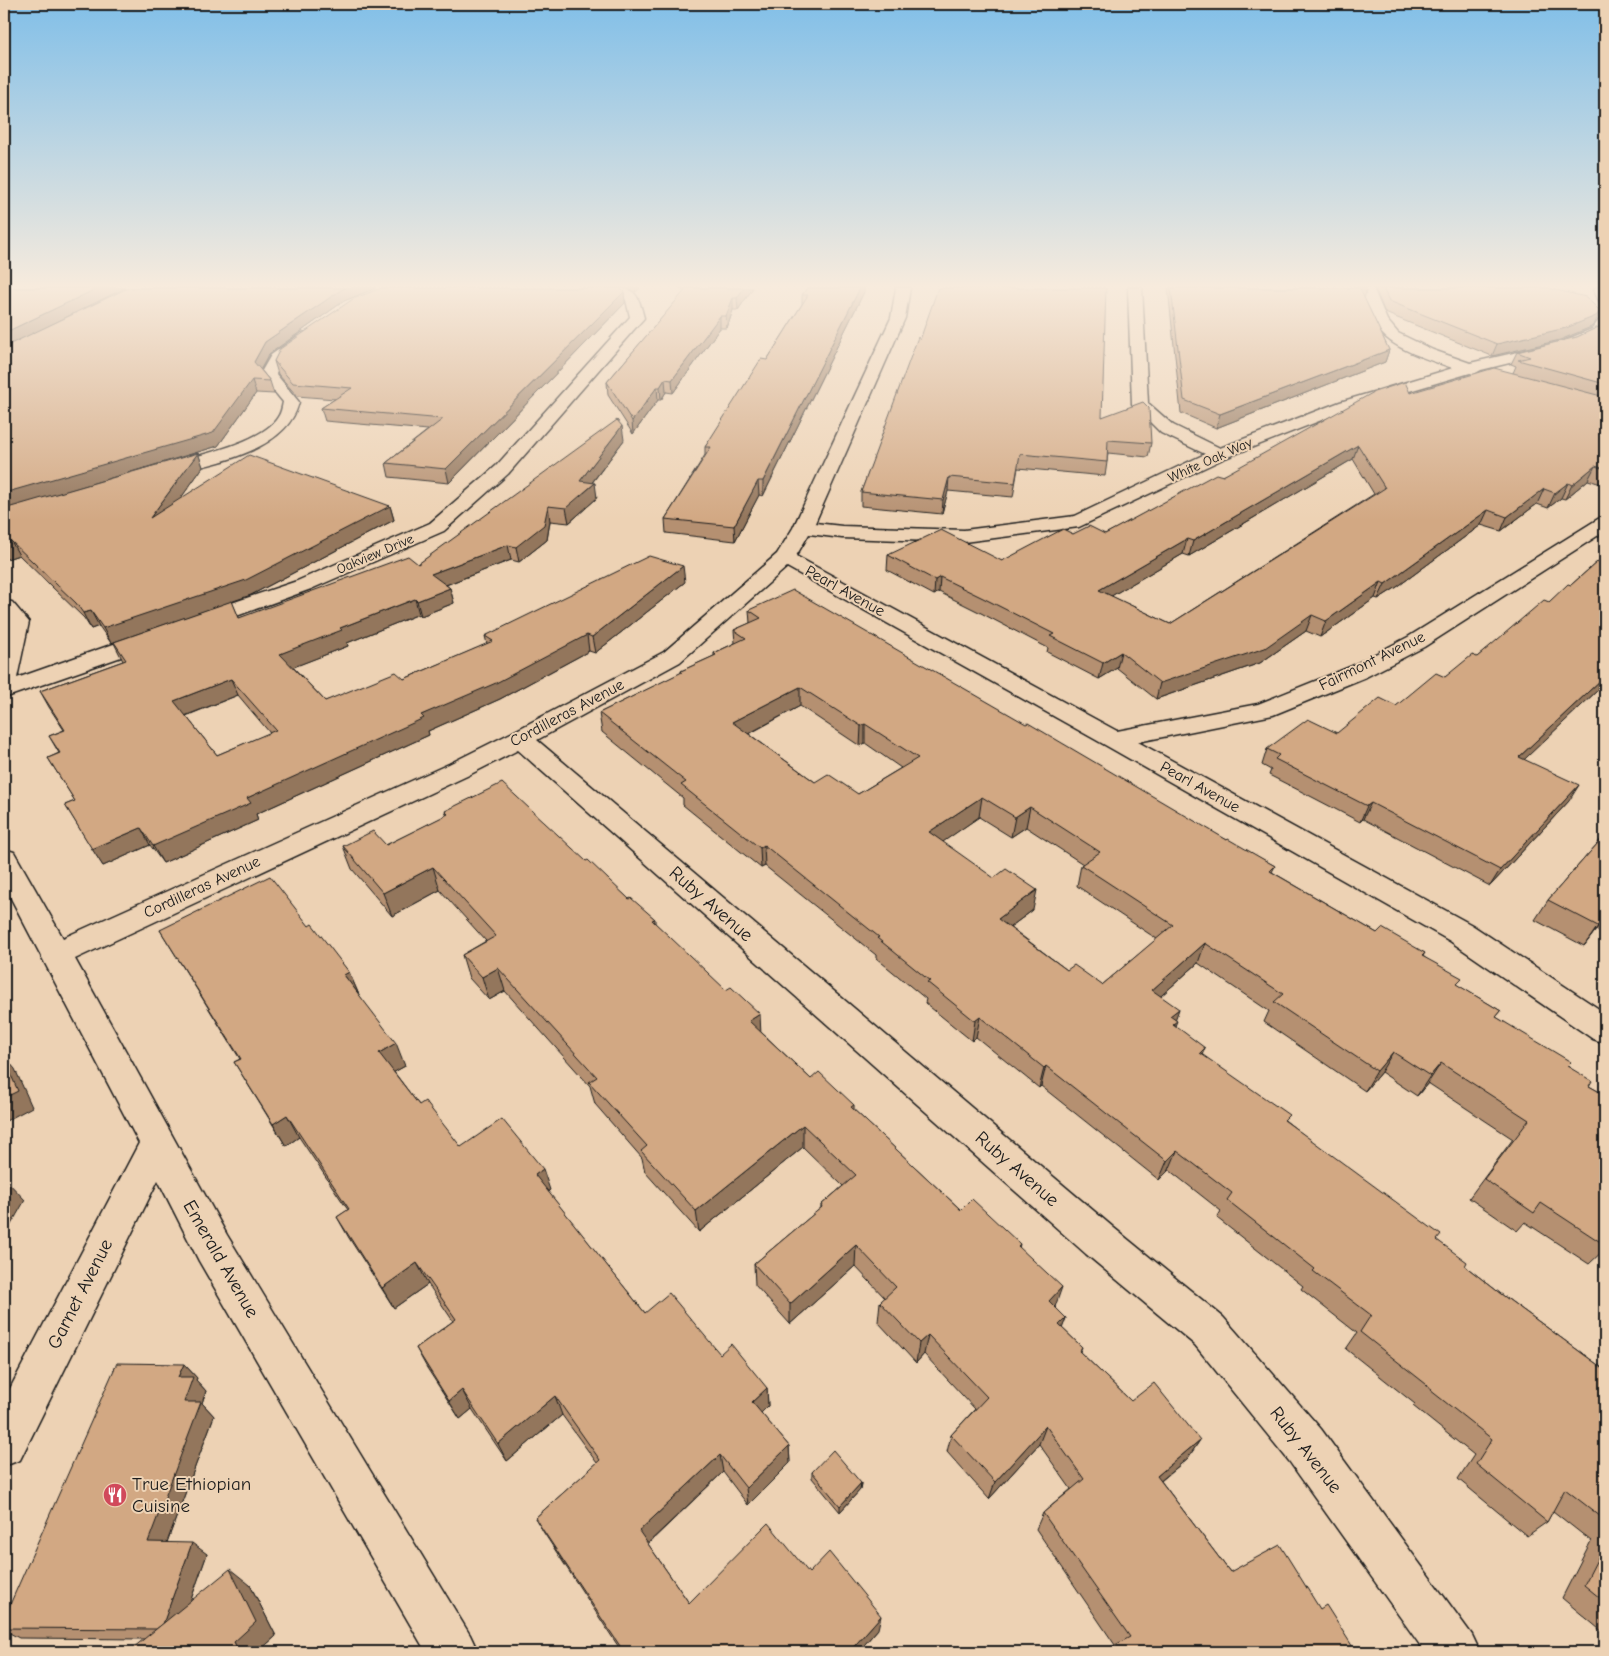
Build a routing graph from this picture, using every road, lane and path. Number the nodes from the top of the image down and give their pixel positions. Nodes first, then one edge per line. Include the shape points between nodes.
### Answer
1 (272, 365) edge
2 (595, 365) edge
3 (877, 365) edge
4 (1138, 365) edge
5 (1462, 365) edge
6 (1481, 365) edge
7 (1469, 368) junction
8 (1496, 376) edge
9 (1219, 454) junction
10 (146, 476) edge
11 (1605, 523) edge
12 (803, 528) junction
13 (785, 558) junction
14 (4, 607) edge
15 (4, 685) edge
16 (4, 691) edge
17 (520, 739) junction
18 (1114, 739) junction
19 (4, 859) edge
20 (57, 954) junction
21 (1605, 1030) edge
22 (157, 1144) junction
23 (4, 1444) edge
24 (453, 1652) edge
25 (1455, 1652) edge

1 - 10 street via 268,374 290,402 288,414 281,425 255,442
2 - 16 street, Oakview Drive via 502,470 437,527 304,585
3 - 12 street, Cordilleras Avenue
4 - 9 street via 1140,404 1167,429
5 - 7 street
6 - 7 street, White Oak Way
7 - 8 street
7 - 9 street, White Oak Way via 1346,405
9 - 12 street, White Oak Way via 1079,521 964,536
11 - 18 street, Fairmont Avenue via 1416,642 1358,672 1264,710
12 - 13 street, Cordilleras Avenue
13 - 17 street, Cordilleras Avenue via 672,657
13 - 18 street, Pearl Avenue
14 - 15 street via 18,622
17 - 20 street, Cordilleras Avenue
17 - 25 street, Ruby Avenue via 1209,1331 1305,1445
18 - 21 street, Pearl Avenue via 1460,934
19 - 20 street, Emerald Avenue
20 - 22 street, Emerald Avenue
22 - 23 street, Garnet Avenue
22 - 24 street, Emerald Avenue via 213,1248

